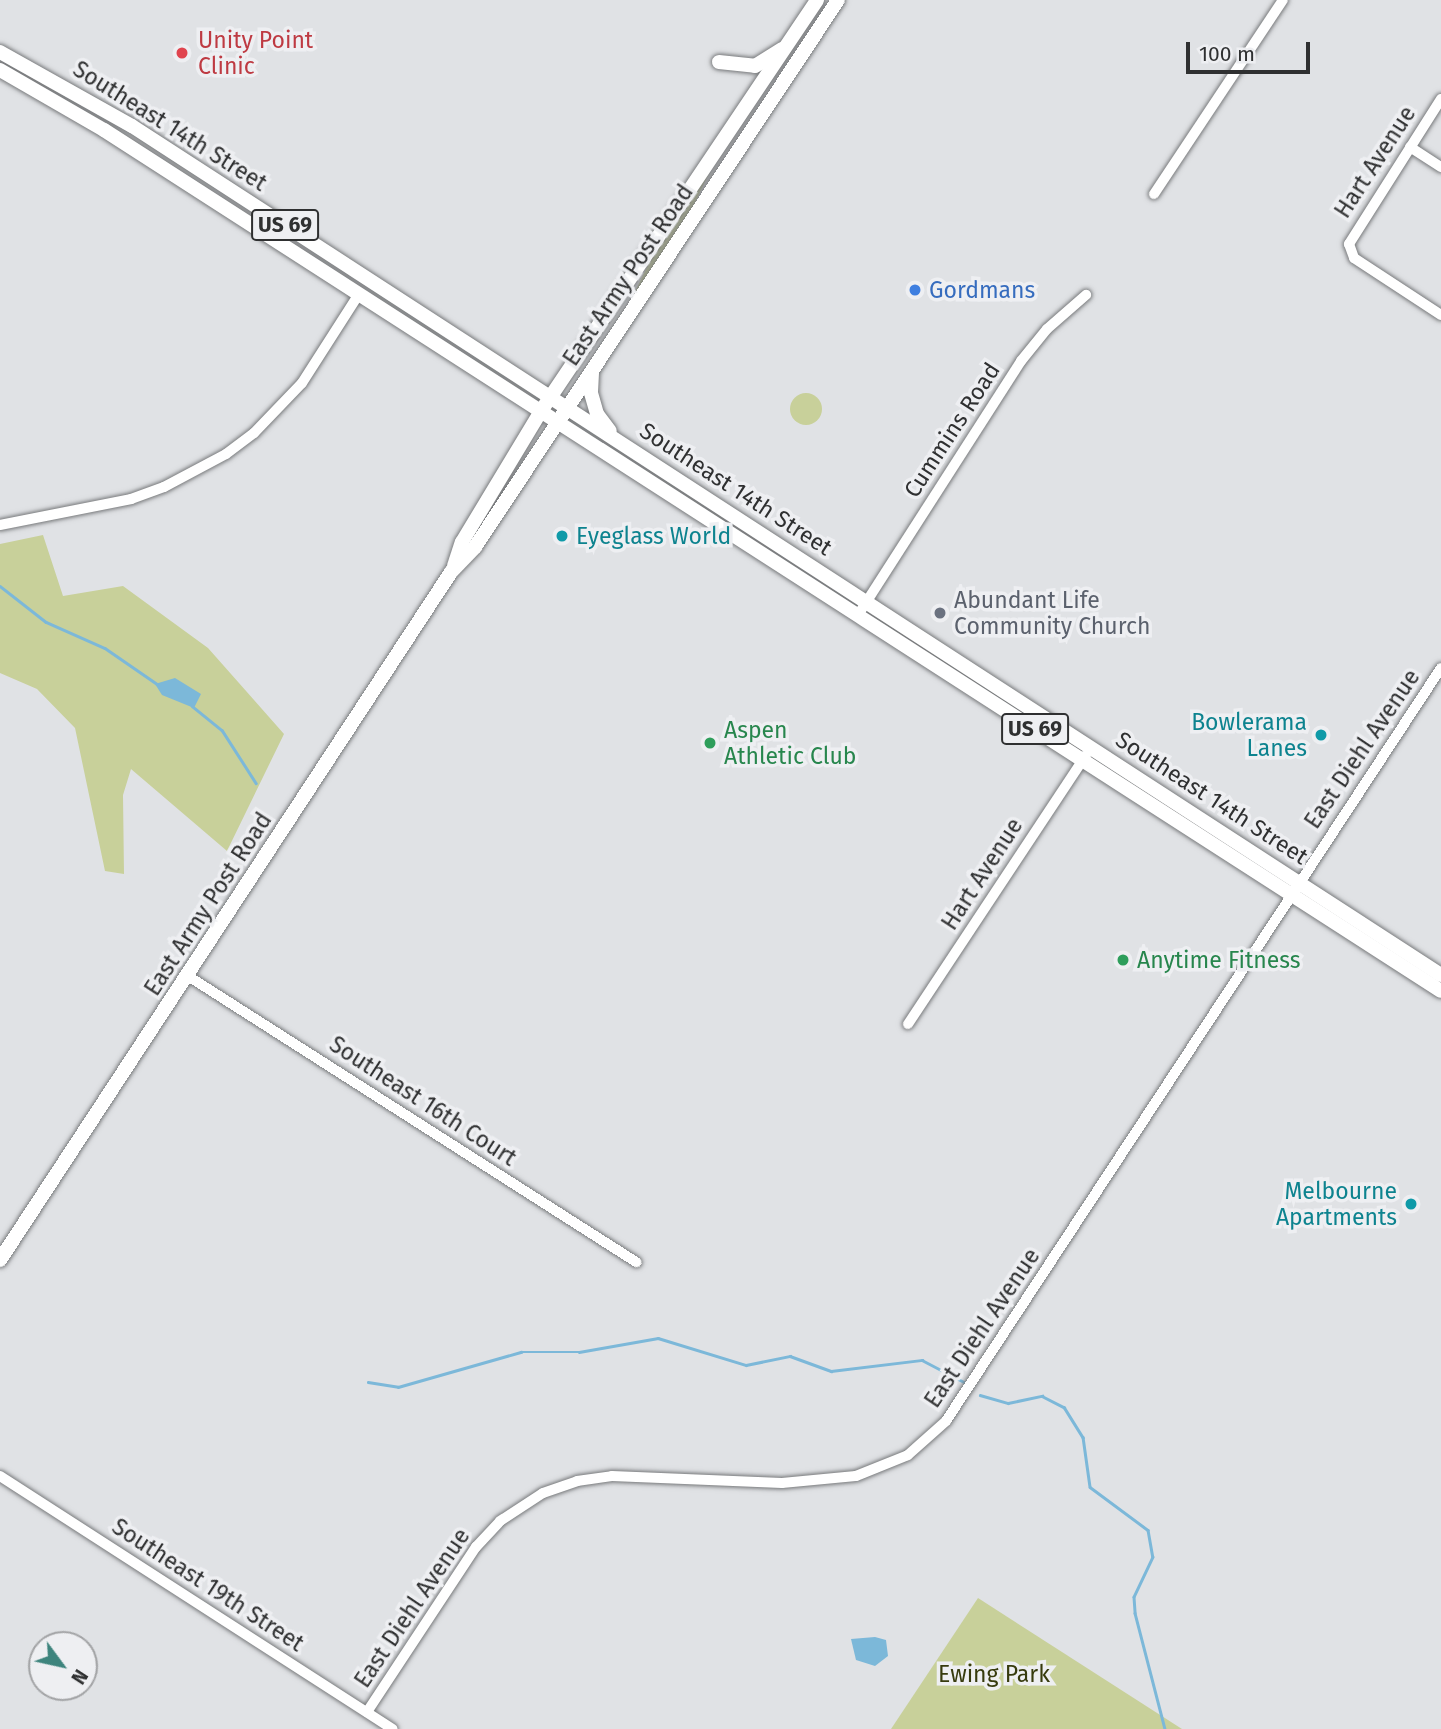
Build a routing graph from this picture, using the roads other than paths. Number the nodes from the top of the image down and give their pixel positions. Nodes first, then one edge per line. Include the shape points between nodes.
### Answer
1 (817, 0) edge
2 (838, 0) edge
3 (1283, 0) edge
4 (789, 44) junction
5 (0, 52) edge
6 (719, 62) dead end
7 (0, 70) edge
8 (1441, 99) edge
9 (1410, 146) junction
10 (1441, 167) edge
11 (1154, 194) dead end
12 (359, 294) junction
13 (1086, 295) dead end
14 (1441, 315) edge
15 (593, 368) junction
16 (550, 397) junction
17 (567, 408) junction
18 (541, 411) junction
19 (558, 422) junction
20 (615, 438) junction
21 (0, 525) edge
22 (452, 572) junction
23 (867, 600) junction
24 (858, 615) junction
25 (1441, 668) edge
26 (1091, 747) junction
27 (1082, 760) junction
28 (1295, 888) junction
29 (1441, 975) edge
30 (188, 976) junction
31 (1441, 991) edge
32 (908, 1024) dead end
33 (0, 1260) edge
34 (636, 1262) dead end
35 (0, 1476) edge
36 (367, 1712) junction
37 (393, 1729) edge

1 - 4 main road, East Army Post Road
2 - 15 main road, East Army Post Road
3 - 11 street
4 - 6 main road via 755,66
4 - 16 main road, East Army Post Road
5 - 16 main road, Southeast 14th Street / US 69 via 132,126
7 - 12 main road, Southeast 14th Street / US 69 via 104,130
8 - 9 street, Hart Avenue
9 - 10 street
9 - 14 street, Hart Avenue via 1351,237 1350,250 1354,258
12 - 18 main road, Southeast 14th Street / US 69
12 - 21 street via 302,383 254,433 226,454 131,499
13 - 23 street, Cummins Road via 1047,329 1021,361
15 - 17 main road, East Army Post Road
15 - 20 main road via 591,393 597,414
16 - 17 main road, Southeast 14th Street / US 69
16 - 18 main road, East Army Post Road
17 - 19 main road, East Army Post Road
17 - 20 main road, Southeast 14th Street / US 69
18 - 19 main road, Southeast 14th Street / US 69
18 - 22 main road, East Army Post Road via 462,542
19 - 22 main road, East Army Post Road via 475,547
19 - 24 main road, Southeast 14th Street / US 69
20 - 23 main road, Southeast 14th Street / US 69
22 - 30 main road, East Army Post Road
23 - 24 street, Cummins Road
23 - 26 main road, Southeast 14th Street / US 69
24 - 27 main road, Southeast 14th Street / US 69
25 - 28 street, East Diehl Avenue
26 - 27 street, Hart Avenue
26 - 28 main road, Southeast 14th Street / US 69
27 - 28 main road, Southeast 14th Street / US 69
27 - 32 street, Hart Avenue
28 - 29 main road, Southeast 14th Street / US 69
28 - 31 main road, Southeast 14th Street / US 69
28 - 36 street, East Diehl Avenue via 966,1393 918,1448 882,1468 819,1481 612,1476 577,1481 543,1493 500,1521 476,1547
30 - 33 main road, East Army Post Road
30 - 34 street, Southeast 16th Court
35 - 36 street, Southeast 19th Street
36 - 37 street, Southeast 19th Street

